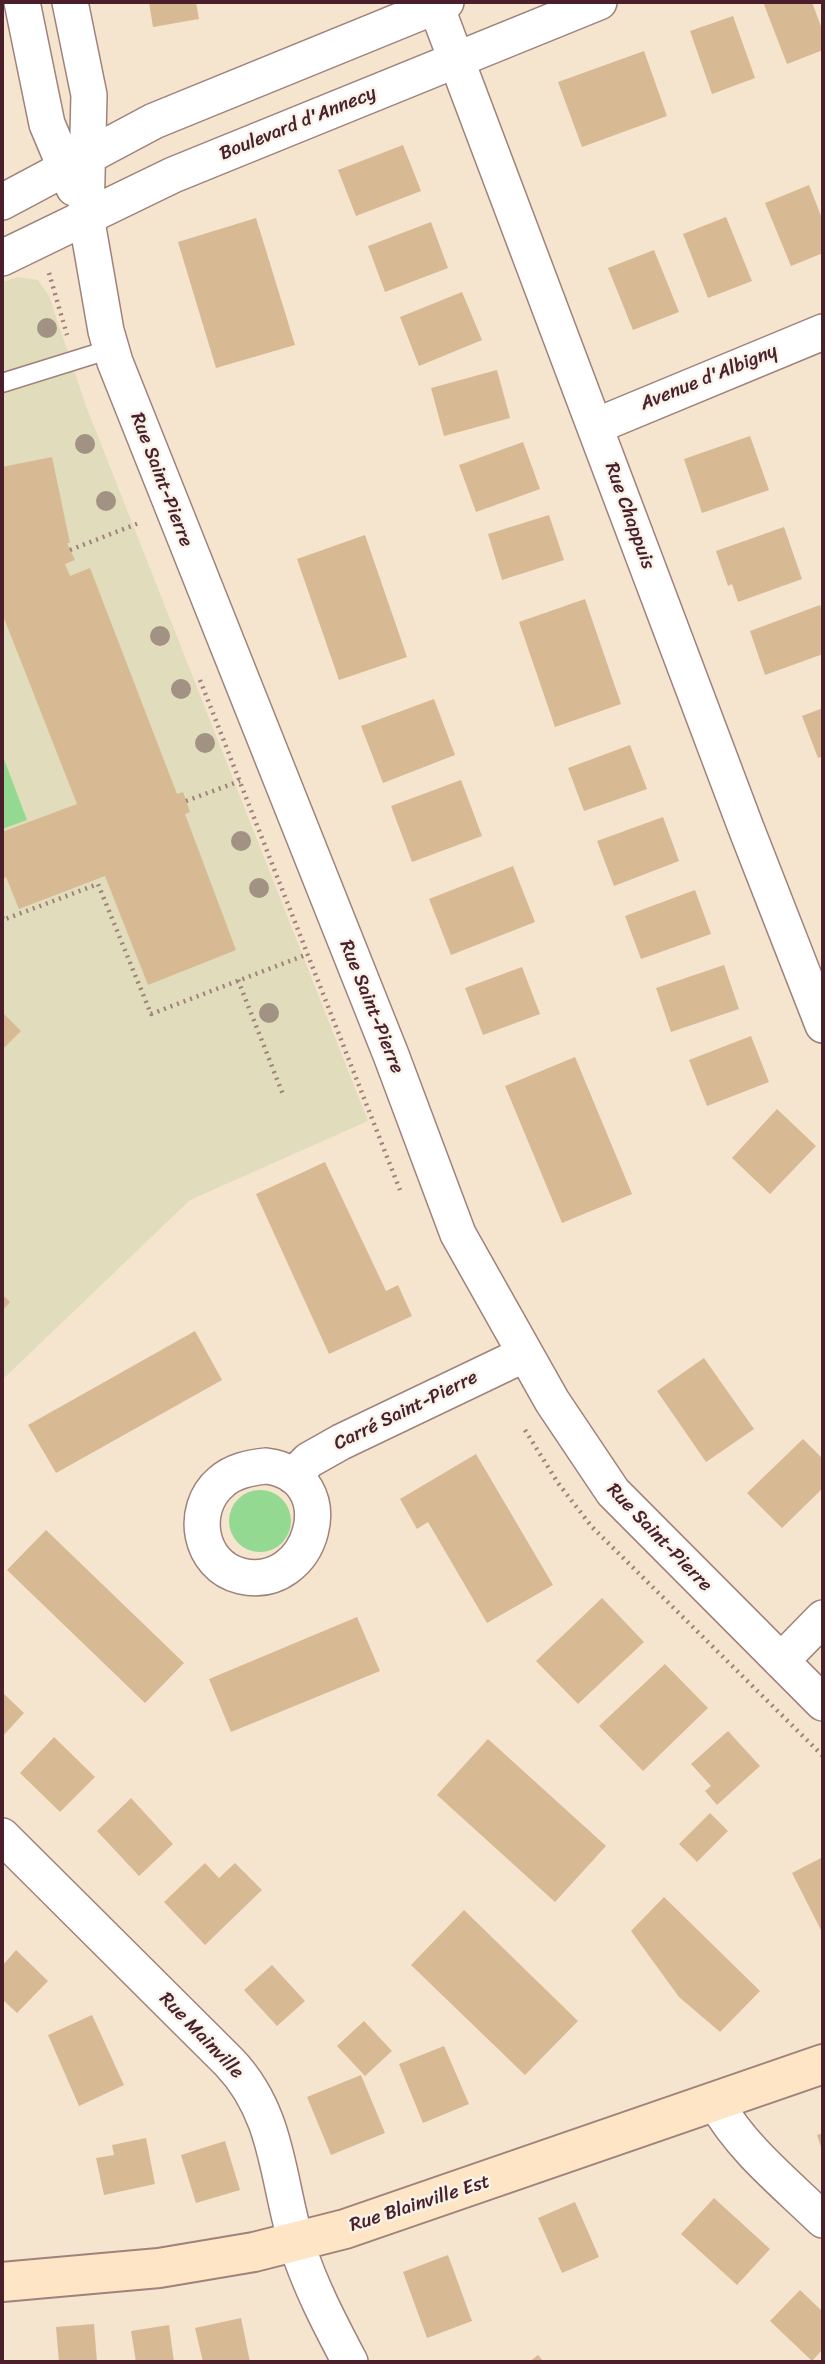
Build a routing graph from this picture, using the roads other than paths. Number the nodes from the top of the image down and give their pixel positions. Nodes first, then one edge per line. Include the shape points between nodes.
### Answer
1 (22, 2) edge
2 (71, 2) edge
3 (599, 2) edge
4 (441, 4) edge
5 (457, 59) junction
6 (77, 162) junction
7 (2, 202) edge
8 (86, 216) junction
9 (2, 257) edge
10 (823, 332) edge
11 (111, 349) junction
12 (2, 383) edge
13 (596, 426) junction
14 (823, 1026) edge
15 (525, 1354) junction
16 (293, 1476) dead end
17 (823, 1618) edge
18 (780, 1661) junction
19 (823, 1703) edge
20 (2, 1836) edge
21 (823, 2064) edge
22 (716, 2103) junction
23 (823, 2220) edge
24 (296, 2242) junction
25 (2, 2282) edge
26 (350, 2362) edge

1 - 6 street, Rue Saint-Pierre via 47,124
2 - 6 street, Rue Saint-Pierre via 89,95
3 - 5 street, Boulevard d'Annecy
4 - 5 street, Rue Chappuis
4 - 6 street via 154,121
5 - 8 street, Boulevard d'Annecy via 173,175
5 - 13 street, Rue Chappuis
6 - 7 street
6 - 8 street, Rue Saint-Pierre
8 - 9 street, Boulevard d'Annecy
8 - 11 street, Rue Saint-Pierre
10 - 13 street, Avenue d'Albigny
11 - 12 lane
11 - 15 street, Rue Saint-Pierre via 391,1055 446,1206
13 - 14 street, Rue Chappuis
15 - 16 street, Carré Saint-Pierre via 341,1441 309,1460
15 - 18 street, Rue Saint-Pierre via 574,1439 627,1509
17 - 18 street
18 - 19 street, Rue Saint-Pierre
20 - 24 street, Rue Mainville via 251,2088 277,2152
21 - 22 street, Rue Blainville Est
22 - 23 street via 755,2155
22 - 24 street, Rue Blainville Est via 472,2188
24 - 25 street, Rue Blainville Est via 159,2269
24 - 26 street, Rue Mainville via 318,2300

